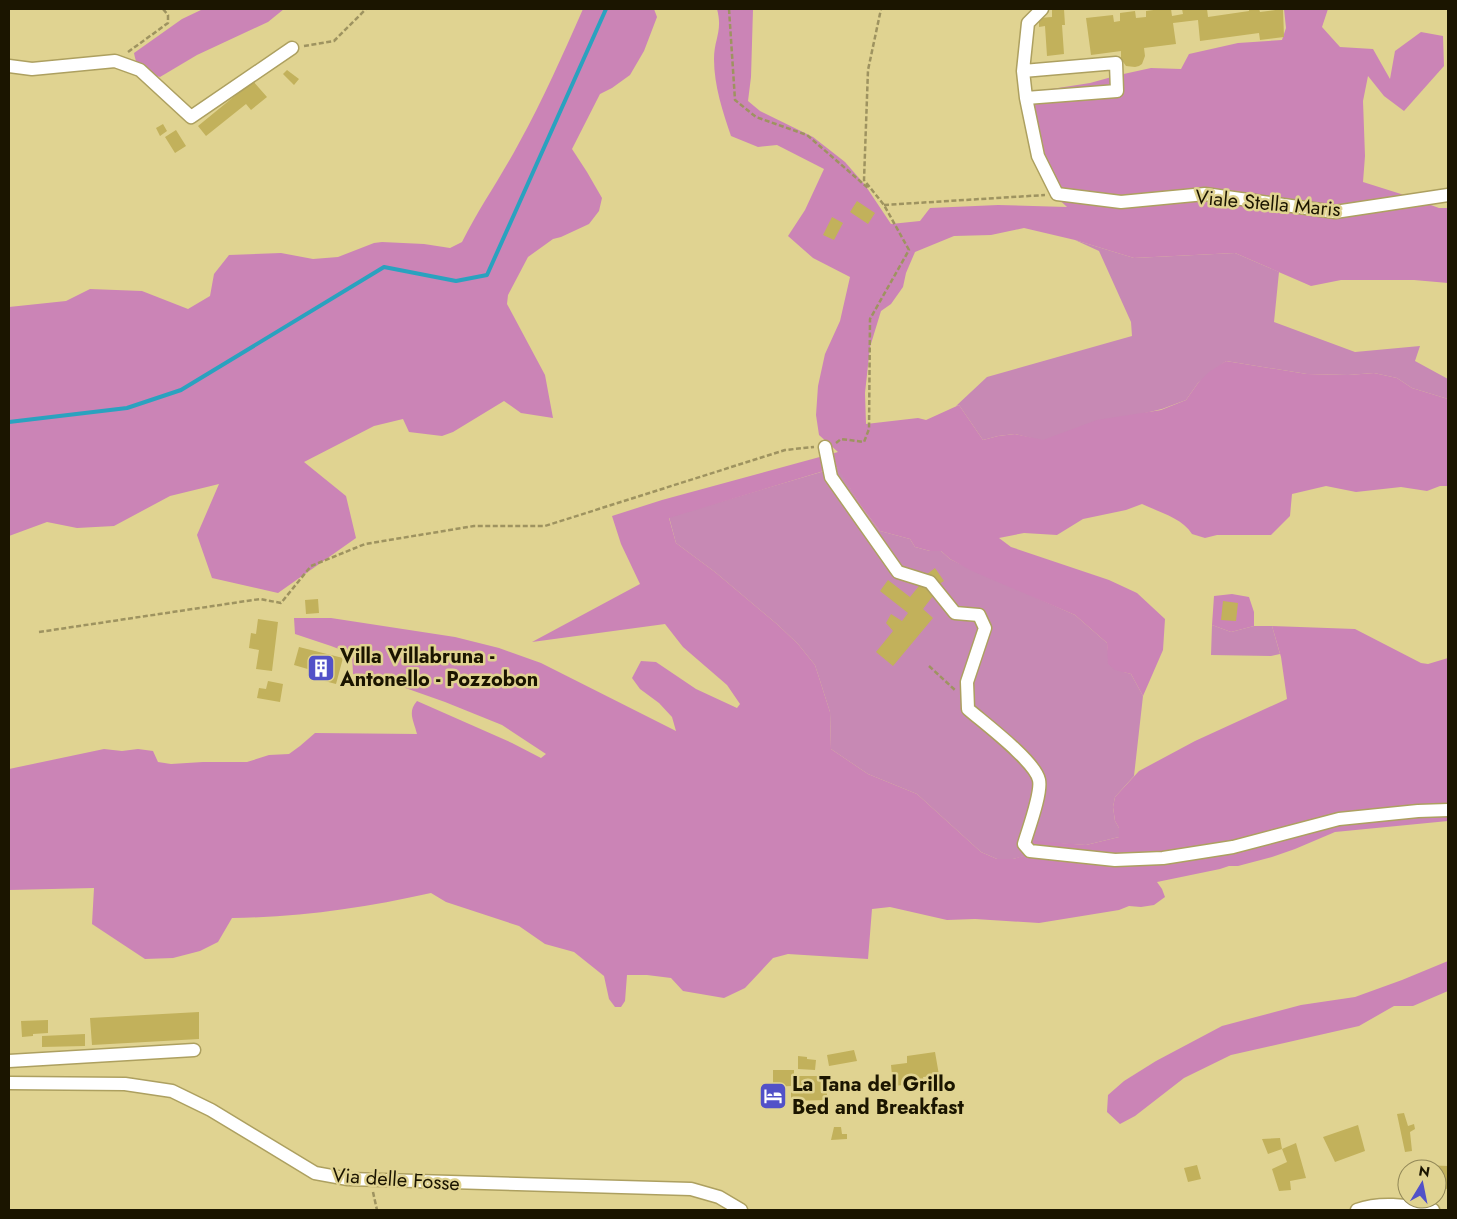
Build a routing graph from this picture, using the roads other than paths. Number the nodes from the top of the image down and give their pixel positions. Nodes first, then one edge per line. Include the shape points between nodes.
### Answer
1 (1042, 9) edge
2 (292, 48) road end
3 (9, 66) edge
4 (1023, 71) junction
5 (1026, 98) junction
6 (1448, 195) edge
7 (825, 446) road end
8 (1448, 810) edge
9 (194, 1050) dead end
10 (9, 1061) edge
11 (9, 1084) edge
12 (741, 1210) edge
13 (1357, 1210) edge
14 (1433, 1210) edge

1 - 4 street via 1028,23
2 - 3 street via 191,117 140,70 115,61 32,69
4 - 5 street
4 - 5 street via 1116,63 1117,91
5 - 6 street, Viale Stella Maris via 1038,156 1058,194 1121,202 1205,194 1335,212
7 - 8 street via 831,477 898,572 930,582 955,613 979,615 985,628 967,682 968,709 1030,764 1039,780 1024,844 1030,851 1115,860 1163,858 1233,847 1339,819
9 - 10 street
11 - 12 street, Via delle Fosse via 125,1084 172,1091 211,1110 315,1172 348,1179 691,1189 719,1197
13 - 14 street via 1380,1204

